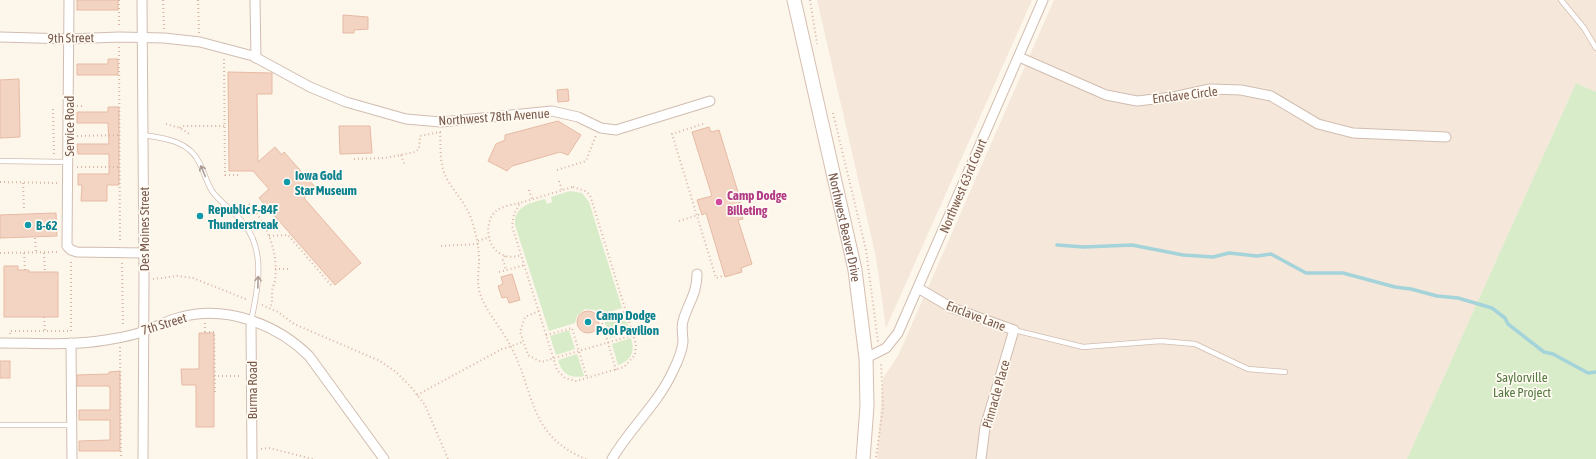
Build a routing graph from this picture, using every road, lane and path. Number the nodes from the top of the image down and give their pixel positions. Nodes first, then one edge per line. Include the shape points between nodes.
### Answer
1 (69, 0) edge
2 (119, 0) edge
3 (142, 0) edge
4 (164, 0) edge
5 (198, 0) edge
6 (256, 0) edge
7 (794, 0) edge
8 (810, 0) edge
9 (1043, 0) edge
10 (1561, 0) edge
11 (0, 37) edge
12 (119, 37) junction
13 (141, 38) junction
14 (164, 38) junction
15 (69, 39) junction
16 (200, 42) junction
17 (818, 46) dead end
18 (224, 48) junction
19 (1596, 48) edge
20 (1019, 57) junction
21 (256, 58) junction
22 (710, 100) dead end
23 (832, 107) dead end
24 (53, 109) dead end
25 (166, 124) dead end
26 (703, 124) dead end
27 (224, 126) junction
28 (599, 127) junction
29 (180, 128) junction
30 (120, 135) junction
31 (143, 135) junction
32 (191, 135) dead end
33 (68, 136) junction
34 (1446, 137) dead end
35 (401, 155) junction
36 (354, 159) dead end
37 (0, 161) edge
38 (54, 162) junction
39 (68, 164) junction
40 (120, 166) junction
41 (405, 166) dead end
42 (557, 170) dead end
43 (239, 175) dead end
44 (0, 182) edge
45 (559, 182) dead end
46 (23, 183) junction
47 (68, 183) junction
48 (529, 190) dead end
49 (562, 190) junction
50 (532, 199) junction
51 (520, 203) junction
52 (249, 204) dead end
53 (24, 209) dead end
54 (702, 214) dead end
55 (697, 215) junction
56 (680, 221) dead end
57 (269, 236) junction
58 (35, 238) dead end
59 (490, 238) junction
60 (478, 241) junction
61 (478, 244) junction
62 (441, 246) dead end
63 (36, 252) junction
64 (60, 252) dead end
65 (0, 253) edge
66 (24, 253) junction
67 (44, 253) junction
68 (121, 253) junction
69 (144, 253) junction
70 (71, 255) junction
71 (505, 256) junction
72 (522, 256) junction
73 (524, 265) junction
74 (275, 268) junction
75 (288, 269) dead end
76 (24, 270) dead end
77 (506, 270) junction
78 (45, 272) dead end
79 (499, 272) dead end
80 (697, 274) dead end
81 (725, 275) dead end
82 (144, 280) junction
83 (331, 285) dead end
84 (918, 288) junction
85 (255, 302) junction
86 (270, 308) junction
87 (539, 311) junction
88 (627, 311) junction
89 (44, 317) dead end
90 (251, 321) junction
91 (1014, 330) junction
92 (44, 331) junction
93 (144, 331) junction
94 (205, 332) dead end
95 (546, 335) junction
96 (634, 335) junction
97 (121, 336) junction
98 (523, 342) junction
99 (0, 343) edge
100 (10, 343) junction
101 (71, 343) junction
102 (608, 343) junction
103 (510, 345) junction
104 (579, 351) junction
105 (880, 352) junction
106 (866, 358) junction
107 (554, 359) junction
108 (616, 370) junction
109 (1285, 372) dead end
110 (214, 376) junction
111 (252, 376) junction
112 (587, 378) junction
113 (215, 394) dead end
114 (417, 395) junction
115 (0, 425) edge
116 (72, 425) junction
117 (252, 449) junction
118 (72, 459) edge
119 (121, 459) edge
120 (143, 459) edge
121 (252, 459) edge
122 (313, 459) edge
123 (384, 459) edge
124 (448, 459) edge
125 (586, 459) edge
126 (612, 459) edge
127 (863, 459) edge
128 (876, 459) edge
129 (981, 459) edge

1 - 15 street, Service Road
2 - 12 path
3 - 13 street, Des Moines Street
4 - 14 path
5 - 16 path
6 - 21 street
7 - 106 main road, Northwest Beaver Drive via 855,270
8 - 17 path
9 - 20 street, Northwest 63rd Court
10 - 19 lane via 1584,28
11 - 15 street, 9th Street
12 - 13 street, 9th Street
12 - 15 street, 9th Street
12 - 30 path
13 - 14 street, Northwest 78th Avenue
13 - 31 street, Des Moines Street
14 - 16 street, Northwest 78th Avenue
15 - 33 street, Service Road
16 - 18 street, Northwest 78th Avenue
18 - 21 street, Northwest 78th Avenue
18 - 27 path
20 - 34 street, Enclave Circle via 1106,96 1137,101 1174,97 1210,89 1241,90 1272,96 1318,124 1353,133
20 - 84 street, Northwest 63rd Court
21 - 28 street, Northwest 78th Avenue via 310,87 346,102 406,119 441,122 552,111 578,117
22 - 28 street, Northwest 78th Avenue via 616,130
23 - 105 path via 868,258
24 - 38 path
25 - 29 path
26 - 55 path via 672,134
27 - 29 path
27 - 43 path via 225,175
28 - 42 path via 586,161
29 - 32 path
30 - 33 path
30 - 40 path
31 - 69 street, Des Moines Street
85 -> 31 lane via 258,291 258,255 246,225 211,190 199,161 190,149 166,138
33 - 39 street, Service Road
35 - 36 path
35 - 41 path
35 - 60 path via 419,149 420,136 423,134 440,132 441,162 446,177 464,202
37 - 38 lane
38 - 39 lane
39 - 40 path
39 - 47 street, Service Road
40 - 68 path
44 - 46 path
45 - 49 path
46 - 47 path
46 - 53 path
47 - 70 street, Service Road via 68,246
48 - 50 path
49 - 50 path
49 - 88 path via 573,187 590,195
50 - 51 path
51 - 59 path via 501,208 494,213 488,223
51 - 72 path via 514,214 512,226
52 - 57 path via 264,223
54 - 55 path
55 - 56 path
55 - 81 path via 716,278
57 - 74 path
57 - 83 path via 288,234
58 - 63 path
59 - 60 path
59 - 71 path via 497,251
60 - 61 path
61 - 62 path
61 - 103 path via 479,290 484,305
63 - 66 path
63 - 67 path
64 - 67 path
65 - 66 path
66 - 76 path
67 - 78 path
68 - 69 street
68 - 70 street via 77,252
68 - 97 path
69 - 82 street, Des Moines Street
70 - 92 path via 71,331
71 - 72 path
71 - 77 path via 503,260
72 - 73 path
73 - 77 path
73 - 87 path
74 - 75 path
74 - 86 path via 272,291 274,298
77 - 79 path
80 - 126 street via 695,294 682,324 683,343 673,371 659,396
82 - 85 path via 177,276 193,278
82 - 93 street, Des Moines Street
84 - 91 street, Enclave Lane via 952,308
84 - 105 street, Northwest 63rd Court via 898,333
85 - 86 path
85 - 90 lane
86 - 114 path via 294,324 380,361 396,372
87 - 95 path
87 - 98 path via 525,317 520,332
88 - 96 path
88 - 102 path via 601,319
89 - 92 path
90 - 93 street, 7th Street via 210,314 182,317
90 - 111 street, Burma Road
90 - 123 street, 7th Street via 271,328 298,345 309,356
91 - 109 lane via 1084,347 1161,341 1195,344 1248,369
91 - 129 street, Pinnacle Place via 985,427
92 - 100 path via 10,331
93 - 97 street, 7th Street
93 - 120 street, Des Moines Street
94 - 110 path via 214,332
95 - 104 path via 572,328
95 - 107 path
96 - 102 path
96 - 108 path via 635,356 628,365
97 - 101 street, 7th Street
97 - 119 path
98 - 103 path
98 - 107 path via 528,355 533,358 541,362
99 - 100 street, 7th Street
100 - 101 street, 7th Street
101 - 116 street
102 - 104 path
102 - 108 path
103 - 114 path
103 - 125 path via 522,368 533,407 548,434 561,446
104 - 107 path
104 - 112 path
105 - 106 street, Northwest 63rd Court
105 - 128 path via 883,408
106 - 127 main road, Northwest Beaver Drive via 867,406
107 - 112 path via 557,370 565,378 576,381
108 - 112 path
110 - 111 path
110 - 113 path
111 - 117 street, Burma Road
114 - 124 path via 425,405
115 - 116 lane
116 - 118 street
117 - 121 street, Burma Road
117 - 122 path via 269,448

